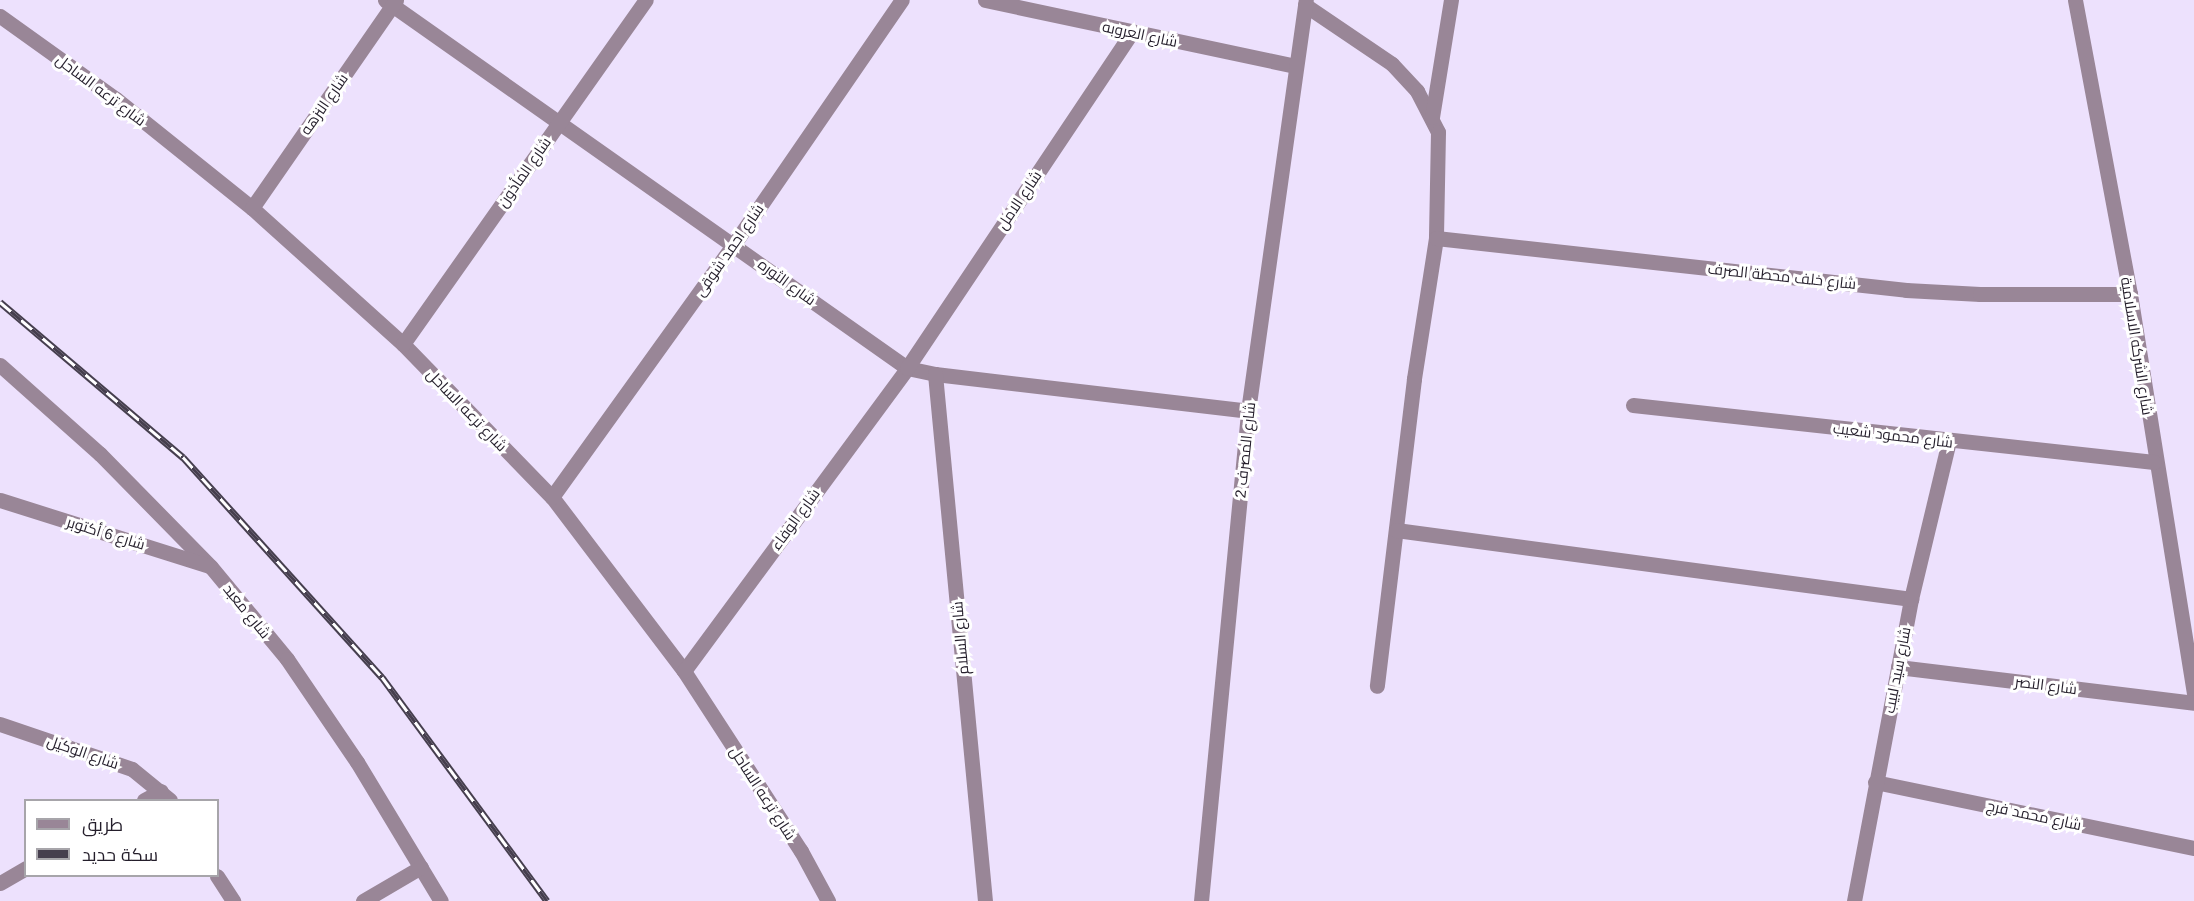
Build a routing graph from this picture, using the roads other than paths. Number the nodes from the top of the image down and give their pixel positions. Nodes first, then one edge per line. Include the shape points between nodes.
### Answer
1 (646, 0) edge
2 (902, 0) edge
3 (985, 0) edge
4 (1451, 0) edge
5 (2075, 0) edge
6 (391, 2) edge
7 (1305, 2) edge
8 (0, 16) edge
9 (1131, 33) junction
10 (1296, 66) junction
11 (1432, 117) junction
12 (560, 122) junction
13 (252, 208) junction
14 (1436, 238) junction
15 (734, 244) junction
16 (2130, 294) junction
17 (403, 344) junction
18 (0, 365) edge
19 (907, 368) junction
20 (935, 374) junction
21 (1633, 405) dead end
22 (1248, 411) junction
23 (1949, 441) junction
24 (2154, 462) junction
25 (552, 497) junction
26 (0, 500) edge
27 (1396, 530) junction
28 (211, 567) junction
29 (1911, 599) junction
30 (1898, 667) junction
31 (684, 671) junction
32 (1377, 686) dead end
33 (2194, 693) edge
34 (2194, 703) edge
35 (0, 724) edge
36 (1875, 782) junction
37 (165, 796) edge
38 (2194, 848) edge
39 (421, 867) junction
40 (24, 869) edge
41 (218, 877) edge
42 (0, 883) edge
43 (232, 901) edge
44 (363, 901) edge
45 (441, 901) edge
46 (828, 901) edge
47 (984, 901) edge
48 (1201, 901) edge
49 (1854, 901) edge

1 - 12 street, شارع المأذون
2 - 15 street, شارع احمد شوقى
3 - 9 street, شارع العروبه
4 - 11 street
5 - 16 street, شارع الشركه الاسلامية
6 - 12 street, شارع الثوره
6 - 13 street, شارع النزهه
7 - 10 street, شارع المصرف 2
7 - 11 street via 1392,64 1417,92
8 - 13 street, شارع ترعه الساحل via 116,99
9 - 10 street, شارع العروبه
9 - 19 street, شارع الامل
10 - 22 street, شارع المصرف 2
11 - 14 street via 1438,132 1440,166
12 - 15 street, شارع الثوره
12 - 17 street, شارع المأذون
13 - 17 street, شارع ترعه الساحل
14 - 16 street, شارع خلف محطة الصرف via 1906,290 2002,295
14 - 27 street
15 - 19 street, شارع الثوره
15 - 25 street, شارع احمد شوقى
16 - 24 street, شارع الشركه الاسلامية
17 - 25 street, شارع ترعه الساحل
18 - 28 street, شارع معبد via 100,454
19 - 20 street, شارع الثوره
19 - 31 street, شارع الوفاء
20 - 22 street, شارع الثوره
20 - 47 street, شارع السلام
21 - 23 street, شارع محمود شعيب
22 - 48 street, شارع المصرف 2
23 - 24 street, شارع محمود شعيب
23 - 29 street, شارع سيد لبيب
24 - 33 street, شارع الشركه الاسلامية
25 - 31 street, شارع ترعه الساحل
26 - 28 street, شارع 6 أكتوبر
27 - 29 street
27 - 32 street
28 - 39 street, شارع معبد via 287,659 357,762
29 - 30 street, شارع سيد لبيب
30 - 34 street, شارع النصر
30 - 36 street, شارع سيد لبيب
31 - 46 street, شارع ترعه الساحل via 801,851
35 - 37 street, شارع الوكيل via 115,762
36 - 38 street, شارع محمد فرج
36 - 49 street, شارع سيد لبيب
39 - 44 street
39 - 45 street, شارع معبد
40 - 42 street
41 - 43 street

